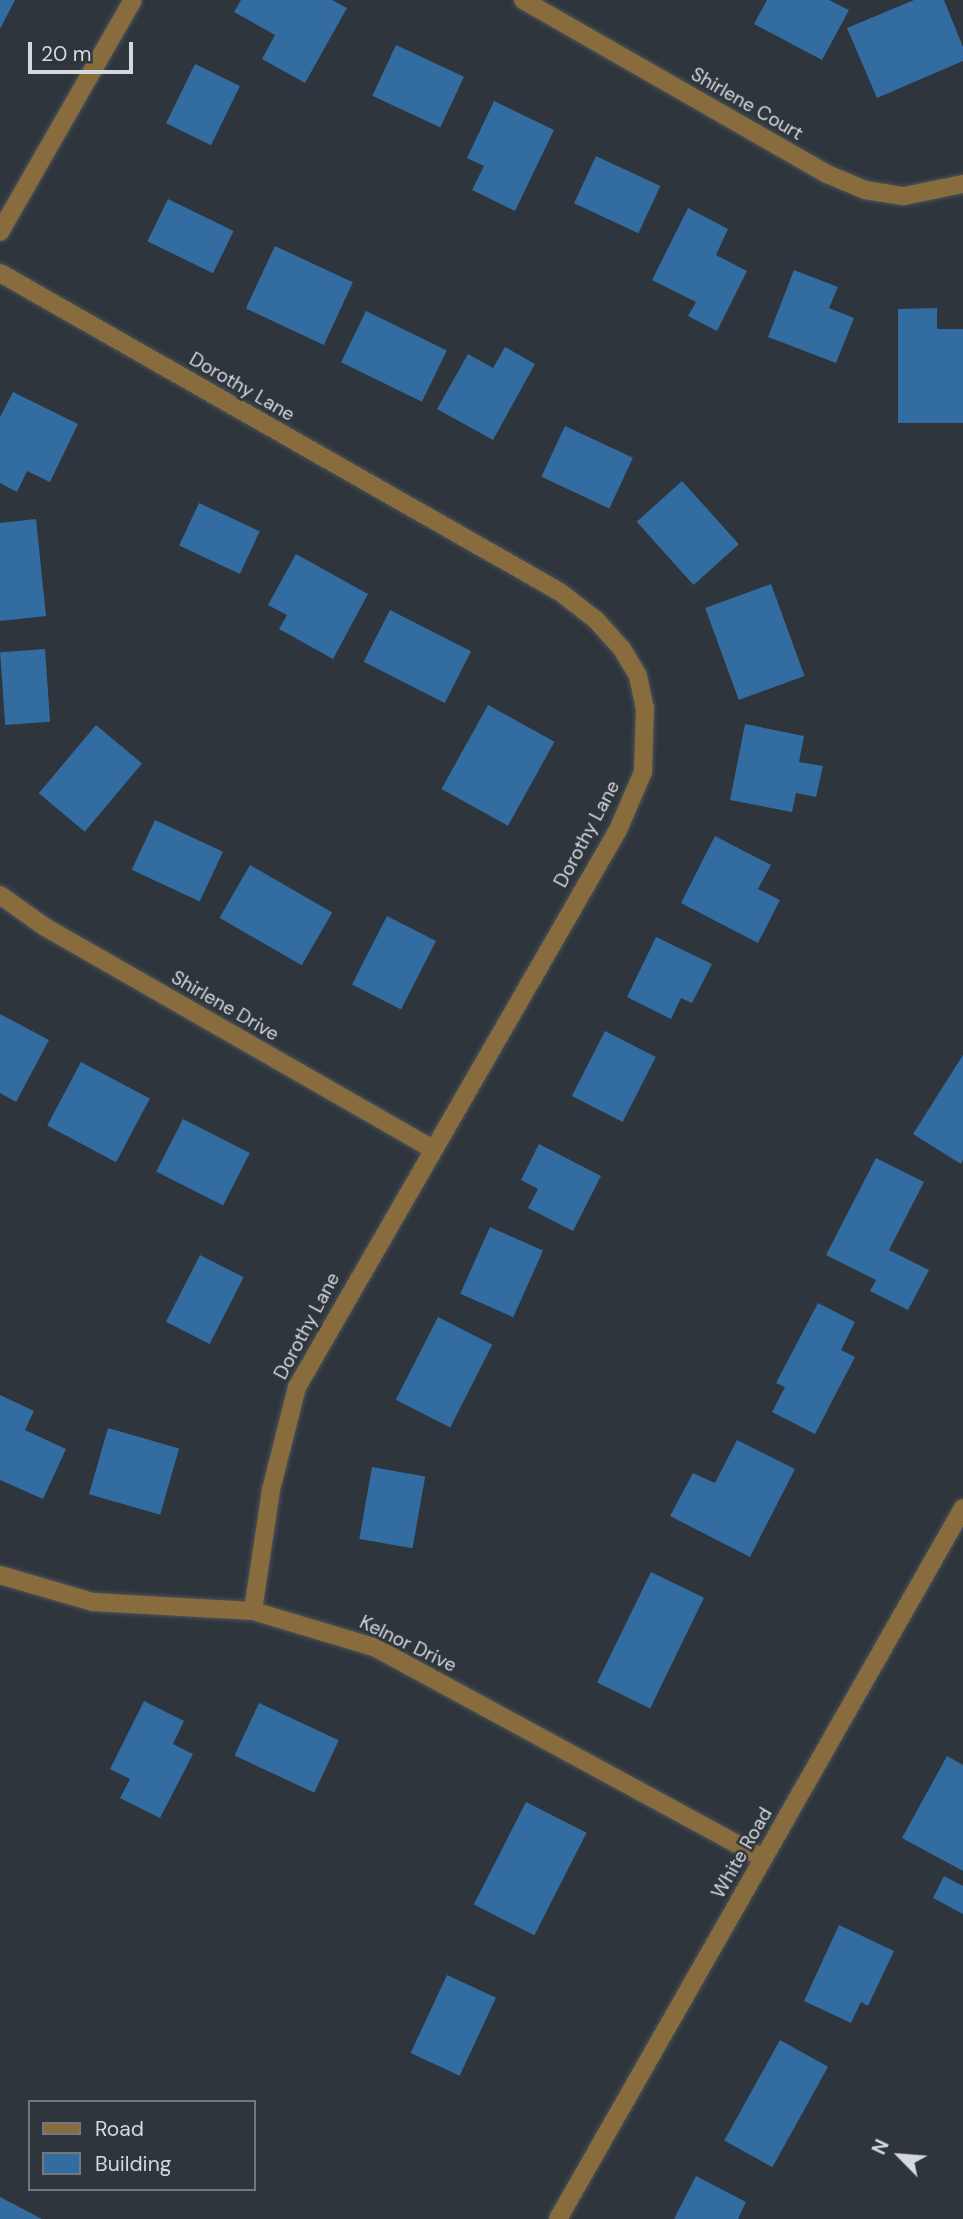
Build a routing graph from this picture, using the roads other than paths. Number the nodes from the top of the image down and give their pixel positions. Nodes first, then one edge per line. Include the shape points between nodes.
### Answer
1 (133, 0) edge
2 (523, 0) edge
3 (963, 184) edge
4 (0, 232) edge
5 (0, 274) edge
6 (0, 895) edge
7 (432, 1149) junction
8 (963, 1508) edge
9 (0, 1576) edge
10 (253, 1611) junction
11 (763, 1858) junction
12 (558, 2219) edge

1 - 4 street
2 - 3 street, Shirlene Court via 827,174 864,190 904,196
5 - 7 street, Dorothy Lane via 560,592 596,620 638,676 647,741 643,772 618,830
6 - 7 street, Shirlene Drive via 45,928
7 - 10 street, Dorothy Lane via 296,1387 271,1490
8 - 11 street, White Road
9 - 10 street, Kelnor Drive via 93,1602
10 - 11 street, Kelnor Drive via 374,1647
11 - 12 street, White Road

